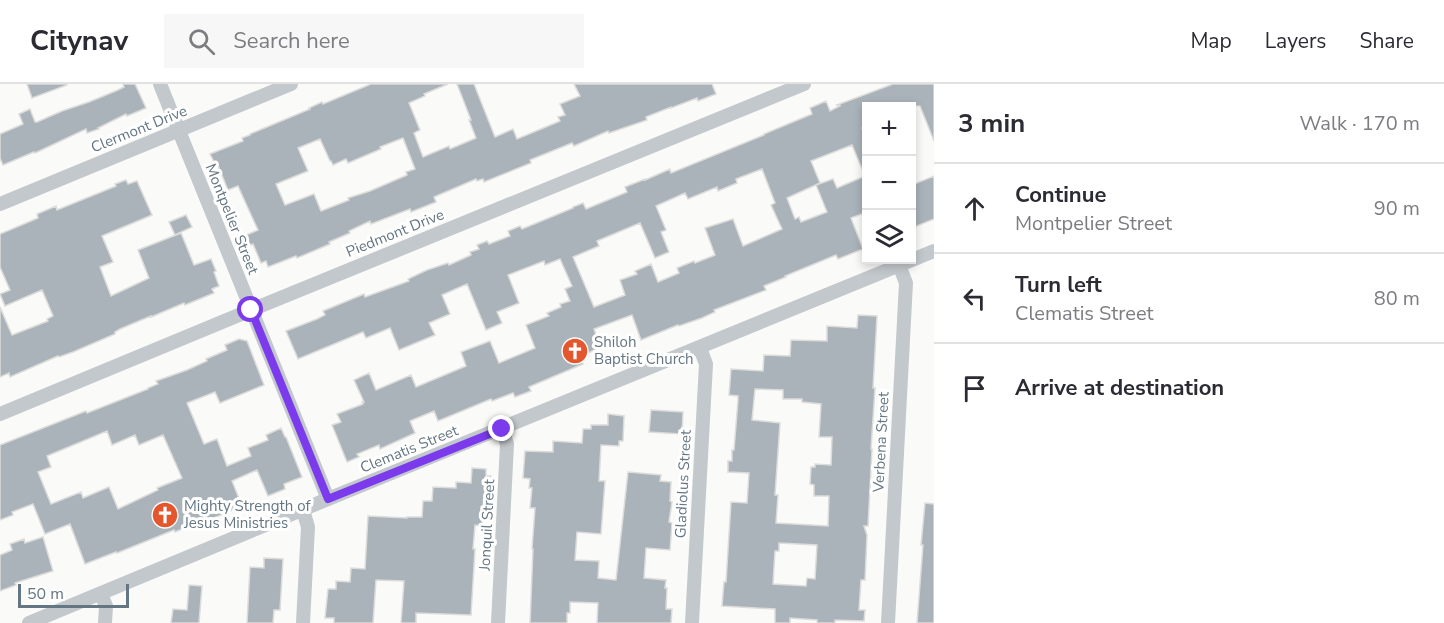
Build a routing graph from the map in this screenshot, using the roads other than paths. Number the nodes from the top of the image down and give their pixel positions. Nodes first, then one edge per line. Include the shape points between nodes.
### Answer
1 (160, 84) edge
2 (291, 84) edge
3 (804, 84) edge
4 (178, 130) junction
5 (0, 204) edge
6 (934, 251) edge
7 (900, 265) junction
8 (251, 310) junction
9 (700, 348) junction
10 (0, 414) edge
11 (502, 429) junction
12 (328, 499) junction
13 (303, 510) junction
14 (101, 594) junction
15 (29, 623) edge
16 (105, 623) edge
17 (303, 623) edge
18 (498, 623) edge
19 (692, 623) edge
20 (888, 623) edge

1 - 4 street, Montpelier Street
2 - 4 street, Clermont Drive
3 - 8 street, Piedmont Drive
4 - 5 street, Clermont Drive
4 - 8 street, Montpelier Street
6 - 7 street, Clematis Street
7 - 9 street, Clematis Street
7 - 20 street, Verbena Street via 906,283
8 - 10 street, Piedmont Drive
8 - 12 street, Montpelier Street
9 - 11 street, Clematis Street
9 - 19 street, Gladiolus Street via 706,364
11 - 12 street, Clematis Street
11 - 18 street, Jonquil Street via 507,444
12 - 13 street, Clematis Street
13 - 14 street, Clematis Street
13 - 17 street via 308,527
14 - 15 street, Clematis Street
14 - 16 street via 106,606

